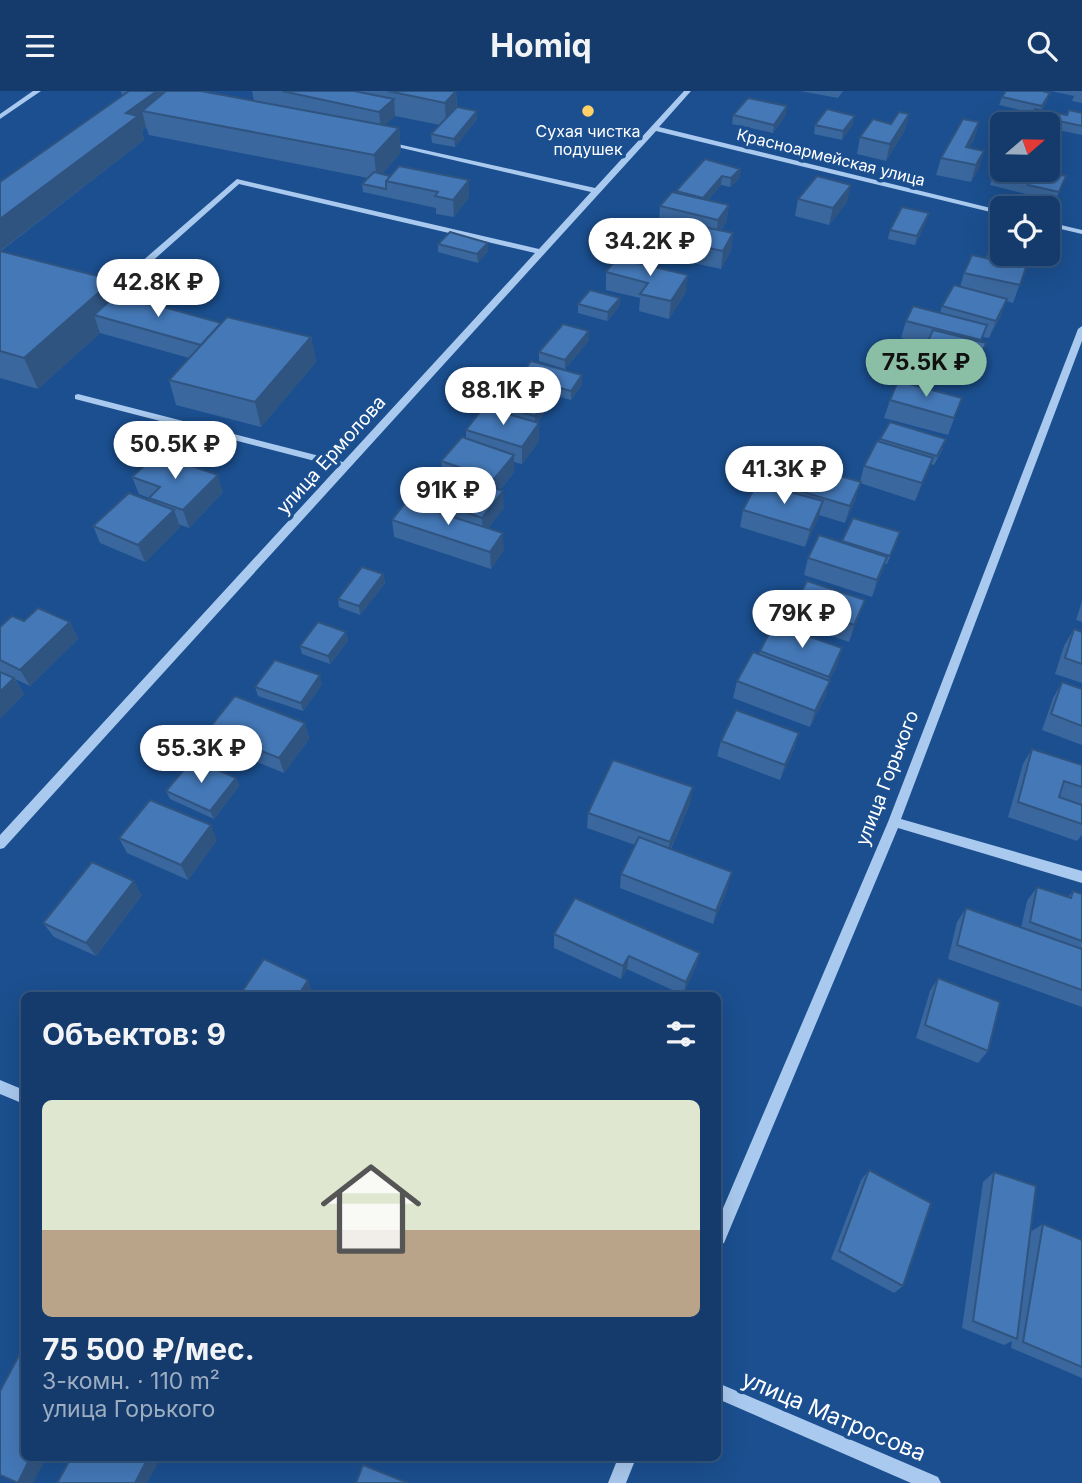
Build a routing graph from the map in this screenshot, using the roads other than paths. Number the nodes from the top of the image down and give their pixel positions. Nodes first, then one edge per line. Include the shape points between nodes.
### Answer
1 (38, 91) edge
2 (688, 91) edge
3 (0, 117) edge
4 (653, 128) junction
5 (380, 142) edge
6 (596, 191) junction
7 (990, 210) edge
8 (1060, 227) edge
9 (1082, 232) edge
10 (540, 253) junction
11 (136, 271) dead end
12 (1082, 329) edge
13 (78, 397) dead end
14 (345, 466) junction
15 (894, 822) junction
16 (0, 843) edge
17 (1082, 877) edge
18 (0, 1087) edge
19 (21, 1096) edge
20 (721, 1230) edge
21 (721, 1392) edge
22 (626, 1461) edge
23 (617, 1483) edge
24 (932, 1483) edge

1 - 3 street
2 - 4 street, улица Ермолова
4 - 6 street, улица Ермолова
4 - 7 street, Красноармейская улица
5 - 6 street
6 - 10 street, улица Ермолова
8 - 9 street
10 - 11 street via 237,181
10 - 14 street, улица Ермолова
12 - 15 street, улица Горького
13 - 14 street
14 - 16 street, улица Ермолова
15 - 17 street
15 - 20 street, улица Горького
18 - 19 street
21 - 24 street, улица Матросова
22 - 23 street

